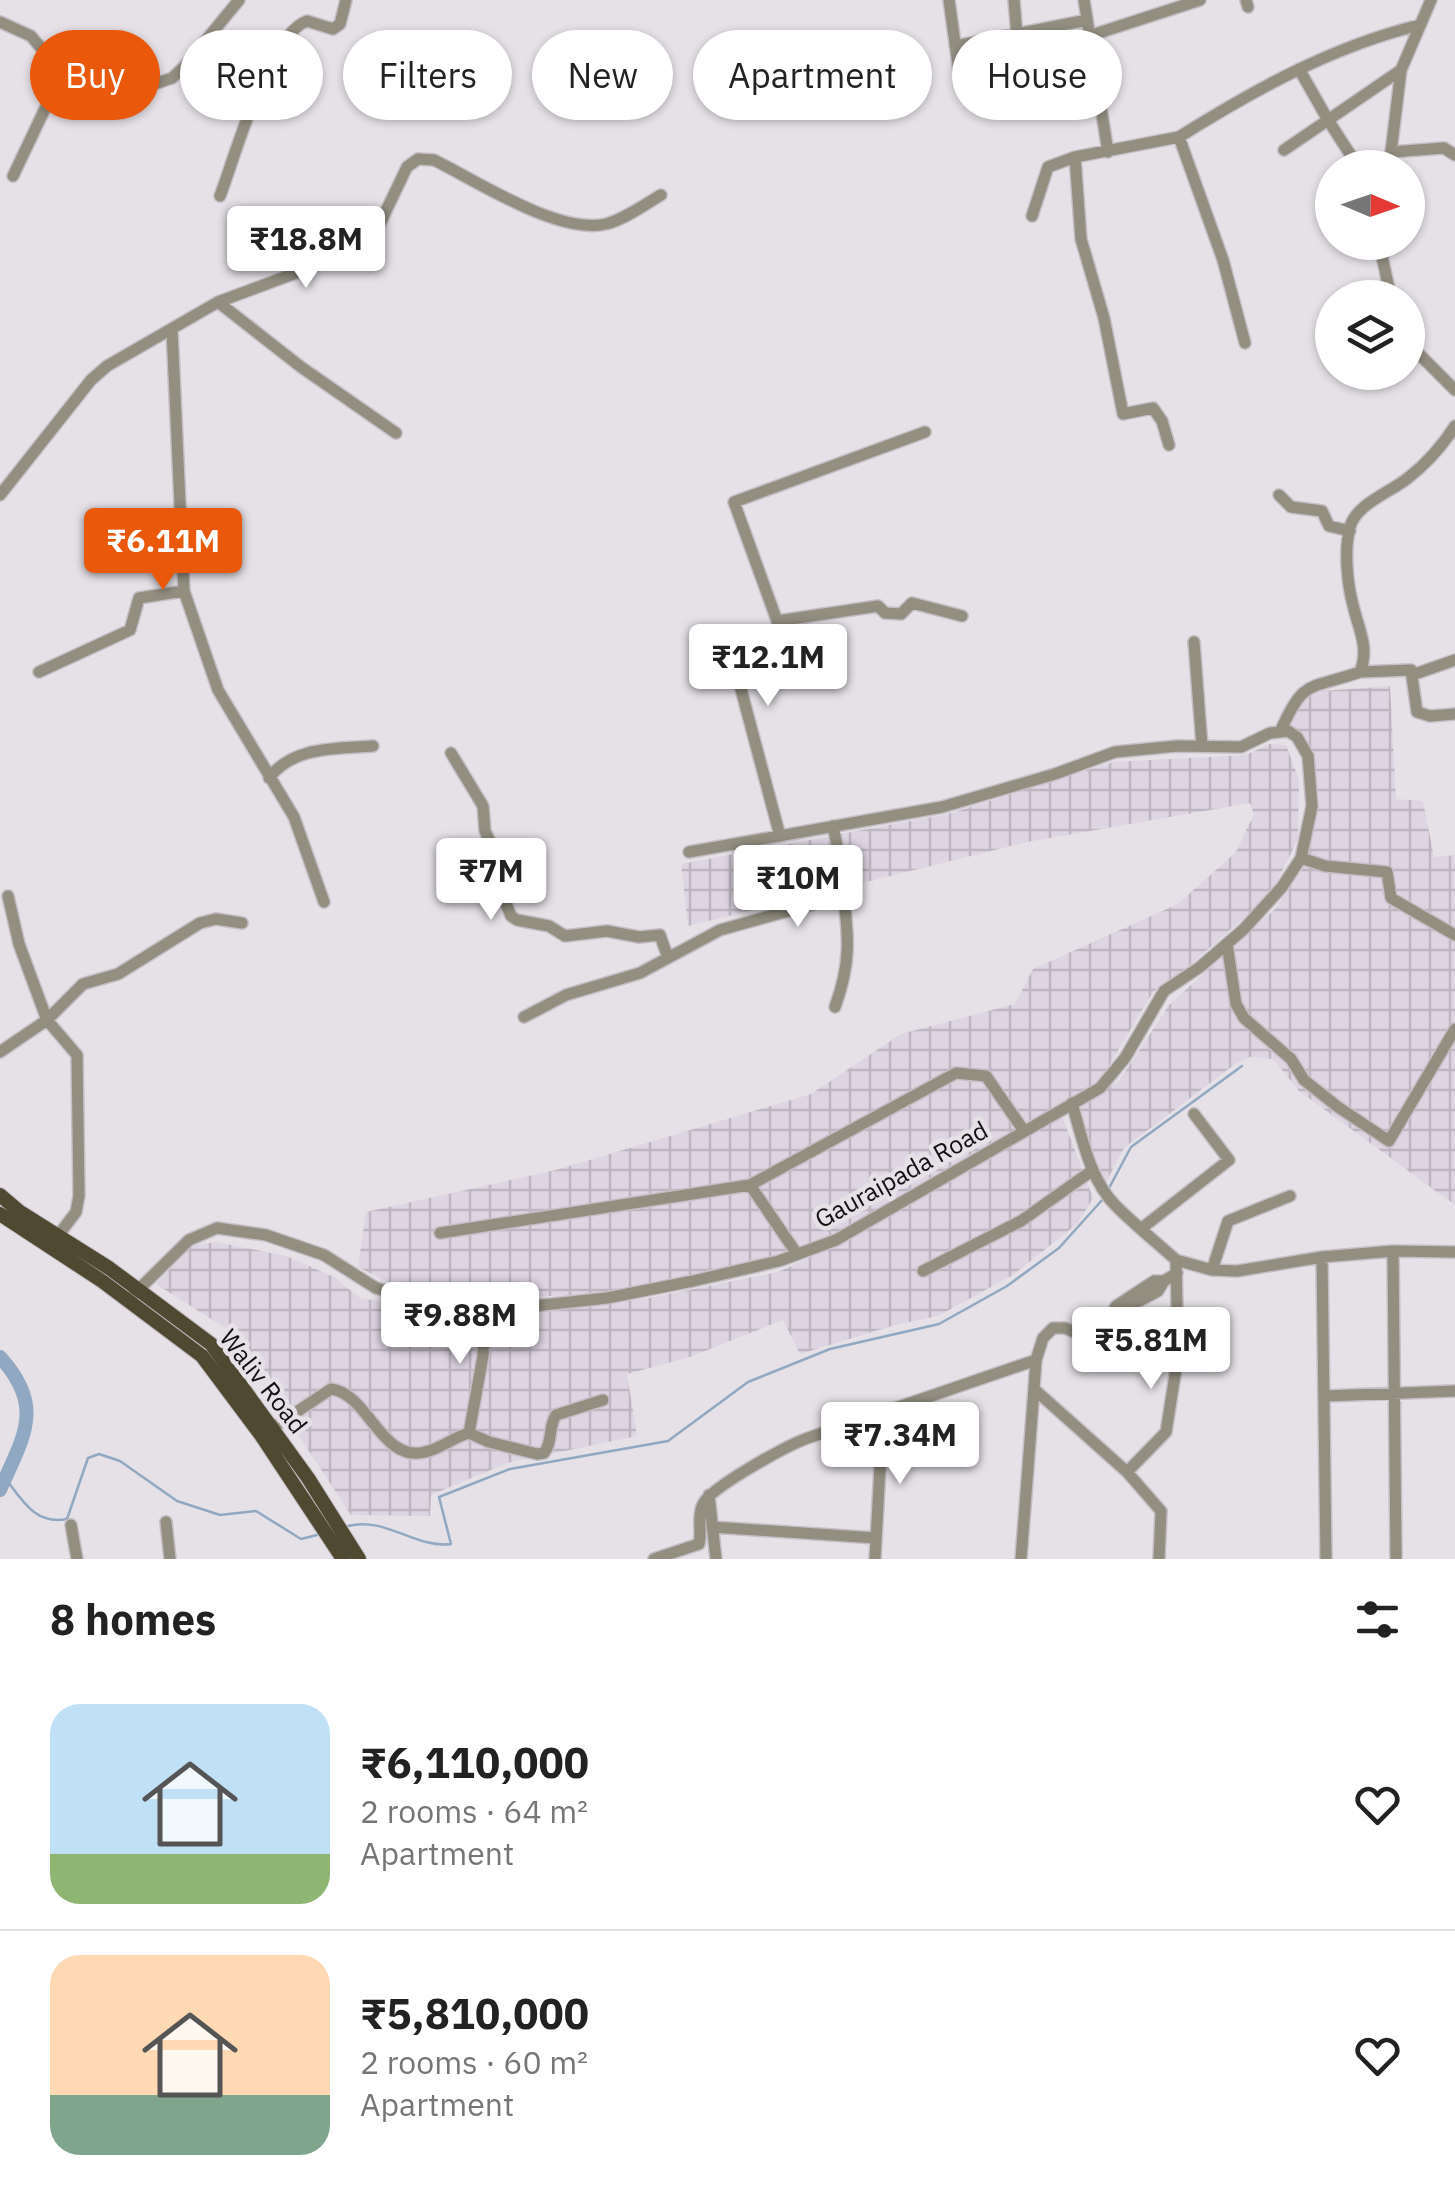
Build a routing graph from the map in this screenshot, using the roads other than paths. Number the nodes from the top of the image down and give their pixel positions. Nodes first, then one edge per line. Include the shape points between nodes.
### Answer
1 (239, 0) edge
2 (346, 0) edge
3 (949, 0) edge
4 (1014, 0) edge
5 (1084, 0) edge
6 (1200, 0) edge
7 (1430, 0) edge
8 (1087, 20) junction
9 (0, 22) edge
10 (1420, 25) junction
11 (954, 30) edge
12 (1016, 30) edge
13 (1043, 30) edge
14 (1088, 30) edge
15 (1108, 30) edge
16 (30, 36) edge
17 (1299, 70) junction
18 (1401, 70) junction
19 (160, 84) edge
20 (40, 120) edge
21 (1103, 120) edge
22 (1328, 120) junction
23 (1179, 137) junction
24 (1284, 150) dead end
25 (1347, 150) edge
26 (1108, 152) junction
27 (1455, 156) edge
28 (1075, 157) junction
29 (13, 176) dead end
30 (220, 196) dead end
31 (661, 196) dead end
32 (1032, 216) dead end
33 (218, 302) junction
34 (172, 330) junction
35 (1245, 343) dead end
36 (1425, 360) edge
37 (1455, 390) edge
38 (1455, 426) edge
39 (925, 432) dead end
40 (396, 433) dead end
41 (1169, 445) dead end
42 (0, 495) edge
43 (1279, 495) dead end
44 (1350, 530) junction
45 (184, 591) junction
46 (962, 616) dead end
47 (777, 621) junction
48 (1194, 642) dead end
49 (1455, 660) edge
50 (40, 672) dead end
51 (1360, 672) junction
52 (1412, 675) junction
53 (1455, 714) edge
54 (1280, 732) junction
55 (373, 746) dead end
56 (1202, 746) junction
57 (450, 753) dead end
58 (269, 778) junction
59 (833, 826) junction
60 (780, 836) junction
61 (688, 852) dead end
62 (1302, 858) junction
63 (843, 892) junction
64 (8, 896) dead end
65 (324, 902) dead end
66 (242, 924) dead end
67 (1454, 932) edge
68 (1227, 944) junction
69 (668, 958) junction
70 (834, 1007) dead end
71 (524, 1017) dead end
72 (47, 1020) junction
73 (1455, 1029) edge
74 (0, 1052) edge
75 (1072, 1104) junction
76 (1194, 1114) dead end
77 (1024, 1131) junction
78 (1093, 1170) junction
79 (750, 1185) junction
80 (0, 1194) edge
81 (1290, 1196) dead end
82 (0, 1214) edge
83 (1142, 1228) junction
84 (440, 1233) dead end
85 (57, 1236) junction
86 (1392, 1250) junction
87 (1455, 1252) edge
88 (797, 1254) junction
89 (1322, 1256) junction
90 (1176, 1267) junction
91 (1212, 1270) junction
92 (922, 1271) dead end
93 (132, 1296) junction
94 (485, 1305) junction
95 (1036, 1360) junction
96 (1034, 1389) junction
97 (1455, 1390) edge
98 (1395, 1394) junction
99 (1325, 1396) junction
100 (602, 1400) dead end
101 (883, 1412) junction
102 (267, 1431) junction
103 (469, 1432) junction
104 (1127, 1472) junction
105 (709, 1495) junction
106 (166, 1522) dead end
107 (71, 1525) dead end
108 (712, 1527) junction
109 (333, 1530) junction
110 (876, 1538) junction
111 (76, 1559) edge
112 (170, 1559) edge
113 (342, 1559) edge
114 (359, 1559) edge
115 (654, 1559) edge
116 (716, 1559) edge
117 (875, 1559) edge
118 (1021, 1559) edge
119 (1159, 1559) edge
120 (1326, 1559) edge
121 (1396, 1559) edge

1 - 19 street via 184,67
2 - 30 street via 333,28 307,21 290,31 267,69
3 - 11 street
4 - 12 street
5 - 8 street
6 - 15 street
7 - 10 street
8 - 13 street
8 - 14 street
9 - 16 street
10 - 17 street
10 - 18 street
17 - 22 street
17 - 23 street
18 - 22 street
18 - 27 street via 1392,152 1444,148
20 - 29 street
21 - 26 street
22 - 24 street
22 - 25 street
23 - 26 street
23 - 35 street
26 - 28 street
28 - 32 street via 1048,167
28 - 41 street via 1081,239 1123,414 1152,408
31 - 33 street via 603,224 582,224 550,217 434,160 418,159 407,167 374,236
33 - 34 street
33 - 40 street
34 - 42 street via 90,380
34 - 45 street
36 - 37 street
38 - 44 street via 1409,477 1356,515
39 - 47 street via 734,502
43 - 44 street via 1290,508 1322,510 1330,526
44 - 51 street via 1352,604 1366,654
45 - 50 street via 138,598 130,630
45 - 58 street via 218,690
46 - 47 street via 912,603 901,614 878,606
47 - 60 street via 790,654 738,678
48 - 56 street
49 - 52 street
51 - 52 street
51 - 54 street via 1295,697
52 - 53 street via 1417,712
54 - 56 street via 1241,747
54 - 62 street, Gauraipada Road via 1297,736 1308,756 1312,806
55 - 58 street via 306,753
56 - 59 street via 1115,752 942,807
57 - 69 street via 483,806 484,832 511,916 565,936 660,935
58 - 65 street via 294,818
59 - 60 street
59 - 63 street
60 - 61 street
62 - 67 street via 1387,872 1391,898
62 - 68 street, Gauraipada Road
63 - 69 street via 720,930
63 - 70 street via 846,975
64 - 72 street
66 - 72 street via 200,923 118,974 83,984
68 - 73 street via 1244,1018 1291,1059 1304,1080 1389,1141
68 - 75 street, Gauraipada Road via 1164,991 1125,1058 1100,1088
69 - 71 street
72 - 74 street
72 - 85 street via 72,1045 79,1066 79,1196 76,1212
75 - 77 street, Gauraipada Road
75 - 78 street
76 - 83 street via 1228,1160
77 - 79 street via 986,1076 956,1073
77 - 88 street, Gauraipada Road via 836,1240
78 - 83 street via 1115,1206
78 - 92 street via 1021,1221
79 - 84 street
79 - 88 street
80 - 85 main road, Waliv Road
81 - 91 street via 1228,1220
82 - 93 main road, Waliv Road
83 - 90 street
85 - 93 main road, Waliv Road via 109,1268
86 - 87 street
86 - 89 street
86 - 98 street
88 - 94 street, Gauraipada Road via 607,1298
89 - 91 street via 1236,1272
89 - 99 street
90 - 91 street
90 - 95 street via 1081,1335 1053,1328
90 - 104 street via 1178,1356 1166,1432
93 - 94 street, Gauraipada Road via 190,1240 217,1228 266,1234 324,1255 376,1288 433,1303
93 - 102 main road, Waliv Road via 202,1356
94 - 103 street
95 - 96 street
95 - 101 street
96 - 104 street
96 - 118 street
97 - 98 street
98 - 99 street
98 - 121 street
99 - 120 street
100 - 103 street via 556,1415 544,1453
101 - 105 street via 793,1444
101 - 110 street
102 - 103 street via 331,1389 345,1392 408,1453
102 - 109 main road, Waliv Road
104 - 119 street via 1161,1511
105 - 108 street
105 - 115 street via 700,1510 699,1544
106 - 112 street
107 - 111 street
108 - 110 street
108 - 116 street
109 - 113 main road, Waliv Road
109 - 114 main road, Waliv Road
110 - 117 street

